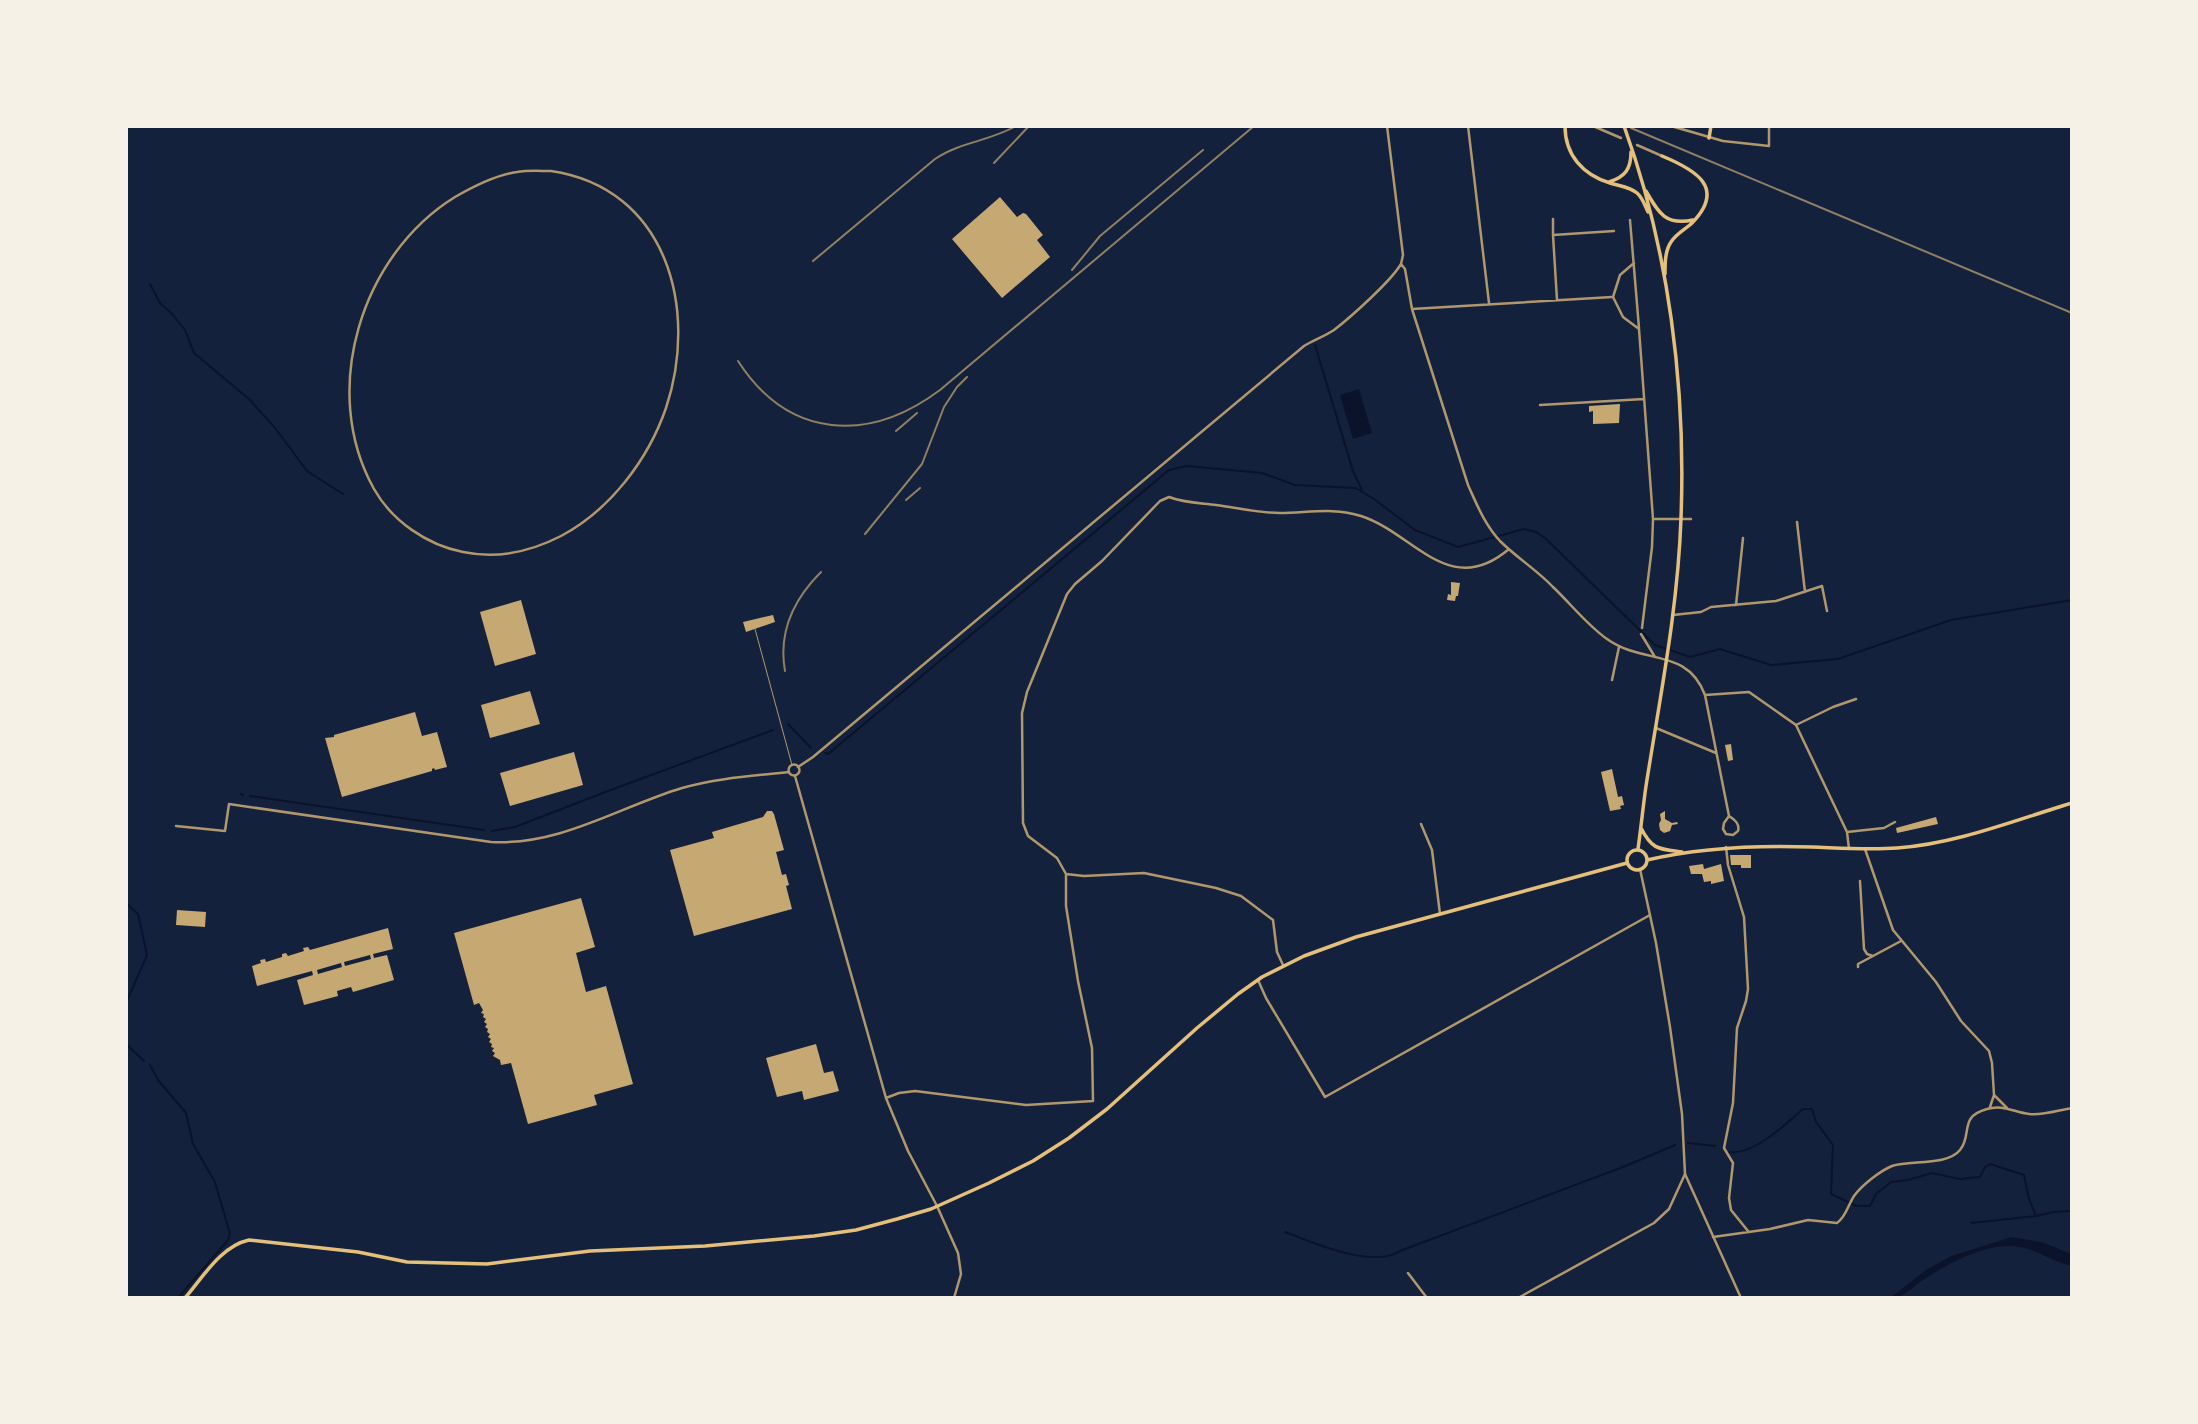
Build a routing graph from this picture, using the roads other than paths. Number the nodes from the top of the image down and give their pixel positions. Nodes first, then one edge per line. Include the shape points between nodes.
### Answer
1 (1387, 126) edge
2 (1468, 126) edge
3 (1565, 126) edge
4 (1593, 126) edge
5 (1623, 126) edge
6 (1671, 126) edge
7 (1711, 126) edge
8 (1769, 126) edge
9 (1621, 138) dead end
10 (1709, 138) junction
11 (1637, 145) dead end
12 (1631, 146) junction
13 (1662, 156) joint
14 (567, 173) joint
15 (1607, 183) junction
16 (1644, 188) junction
17 (1553, 219) dead end
18 (1695, 219) junction
19 (1630, 220) dead end
20 (1652, 221) junction
21 (1614, 231) dead end
22 (1553, 235) junction
23 (1634, 262) junction
24 (1401, 264) junction
25 (1665, 283) junction
26 (1613, 297) junction
27 (1557, 300) junction
28 (1489, 303) junction
29 (1412, 309) junction
30 (1639, 329) junction
31 (1644, 399) junction
32 (1540, 405) dead end
33 (1653, 519) junction
34 (1681, 519) junction
35 (1691, 519) dead end
36 (1797, 522) dead end
37 (1743, 538) dead end
38 (1509, 549) junction
39 (1805, 592) junction
40 (1736, 605) junction
41 (1827, 611) dead end
42 (1673, 615) junction
43 (1642, 628) dead end
44 (755, 629) dead end
45 (1641, 634) dead end
46 (1619, 647) junction
47 (1655, 657) junction
48 (1612, 680) dead end
49 (1705, 695) junction
50 (1856, 699) dead end
51 (1796, 725) junction
52 (1656, 727) junction
53 (1716, 752) junction
54 (792, 765) junction
55 (799, 767) junction
56 (789, 772) junction
57 (795, 776) junction
58 (2072, 803) edge
59 (1729, 816) junction
60 (317, 817) junction
61 (312, 821) dead end
62 (1895, 822) dead end
63 (1421, 824) dead end
64 (176, 826) dead end
65 (1641, 827) junction
66 (1847, 832) junction
67 (1726, 847) junction
68 (1639, 849) junction
69 (1849, 849) junction
70 (1864, 849) junction
71 (1684, 852) junction
72 (1647, 860) junction
73 (1627, 863) junction
74 (1640, 869) junction
75 (1066, 874) junction
76 (1860, 881) dead end
77 (1440, 914) junction
78 (1650, 915) junction
79 (1901, 941) junction
80 (1872, 956) junction
81 (1283, 965) junction
82 (1858, 967) dead end
83 (1258, 980) junction
84 (1994, 1095) junction
85 (886, 1098) junction
86 (1990, 1107) junction
87 (2007, 1108) junction
88 (2072, 1108) edge
89 (1685, 1174) junction
90 (937, 1206) junction
91 (1748, 1231) junction
92 (1713, 1237) junction
93 (1408, 1273) dead end
94 (186, 1298) edge
95 (954, 1298) edge
96 (1427, 1298) edge
97 (1518, 1298) edge
98 (1741, 1298) edge

1 - 24 street
2 - 28 street
3 - 15 main road via 1576,162
4 - 9 street
5 - 12 main road
6 - 10 street
7 - 10 main road
8 - 10 street via 1769,146
11 - 13 street
12 - 15 main road via 1627,172
12 - 16 main road
13 - 18 main road via 1687,167 1704,184 1707,201
14 - 14 street via 499,176 437,209 412,232 382,272 355,338 350,409 356,445 369,480 400,521 427,540 461,552 516,552 551,541 582,522 609,500 632,472 652,442 670,393 678,342 677,309 657,242 620,198
15 - 20 main road via 1636,193
16 - 18 main road via 1665,217 1677,222
16 - 20 main road
17 - 22 street
18 - 25 main road via 1669,245
19 - 23 street
20 - 25 main road
21 - 22 street
22 - 27 street
23 - 26 street via 1620,275
23 - 30 street
24 - 29 street
24 - 55 street via 1332,331 1304,346
25 - 34 main road via 1678,388
26 - 27 street
26 - 30 street via 1623,317
27 - 28 street
28 - 29 street
29 - 38 street via 1468,485 1493,532
30 - 31 street
31 - 32 street
31 - 33 street
33 - 34 street
33 - 43 street
34 - 35 street
34 - 42 main road
36 - 39 street
37 - 40 street
38 - 46 street
38 - 75 street via 1489,564 1462,568 1442,564 1387,528 1350,513 1253,512 1163,499 1067,594 1024,704 1024,827 1030,838 1060,861
39 - 40 street
39 - 41 street via 1822,586
40 - 42 street
42 - 52 main road
44 - 54 lane
45 - 47 street
46 - 47 street
46 - 48 street
47 - 49 street via 1687,669
49 - 51 street via 1749,692
49 - 53 street
50 - 51 street
51 - 66 street
52 - 53 street
52 - 65 main road
53 - 59 street
54 - 55 street
54 - 56 street
55 - 57 street
56 - 57 street
56 - 60 street via 698,784 531,841 491,842
57 - 85 street
58 - 70 main road via 1941,841
59 - 59 street via 1723,829 1733,835 1739,827
60 - 61 street
60 - 64 street via 229,804 225,831
62 - 66 street via 1884,828
63 - 77 street via 1432,850
65 - 68 main road
65 - 71 main road via 1652,845
66 - 69 street
67 - 69 main road
67 - 71 main road
67 - 91 street via 1744,917 1748,989 1737,1028 1733,1103 1724,1148 1733,1163 1731,1210
68 - 72 main road
68 - 73 main road via 1628,854
69 - 70 main road
70 - 79 street via 1892,930
71 - 72 main road
72 - 74 main road
73 - 74 main road
73 - 77 main road
74 - 78 street
75 - 81 street via 1144,873 1241,896 1273,920
75 - 85 street via 1066,906 1092,1048 1093,1101 1026,1105 915,1091
76 - 80 street via 1864,949
77 - 81 main road via 1338,942
78 - 83 street via 1325,1097
78 - 89 street via 1679,1089
79 - 80 street
79 - 84 street via 1989,1051
80 - 82 street
81 - 83 main road
83 - 90 main road via 1069,1138 1032,1161
84 - 86 street
84 - 87 street
85 - 90 street
86 - 87 street
86 - 91 street via 1969,1118 1958,1152 1941,1160 1890,1167 1857,1192 1837,1223 1812,1219
87 - 88 street via 2031,1114
89 - 92 street
89 - 97 street via 1669,1209 1654,1223
90 - 94 main road via 814,1236 590,1251 487,1264 408,1262 249,1240 225,1252
90 - 95 street via 960,1260
91 - 92 street
92 - 98 street
93 - 96 street

